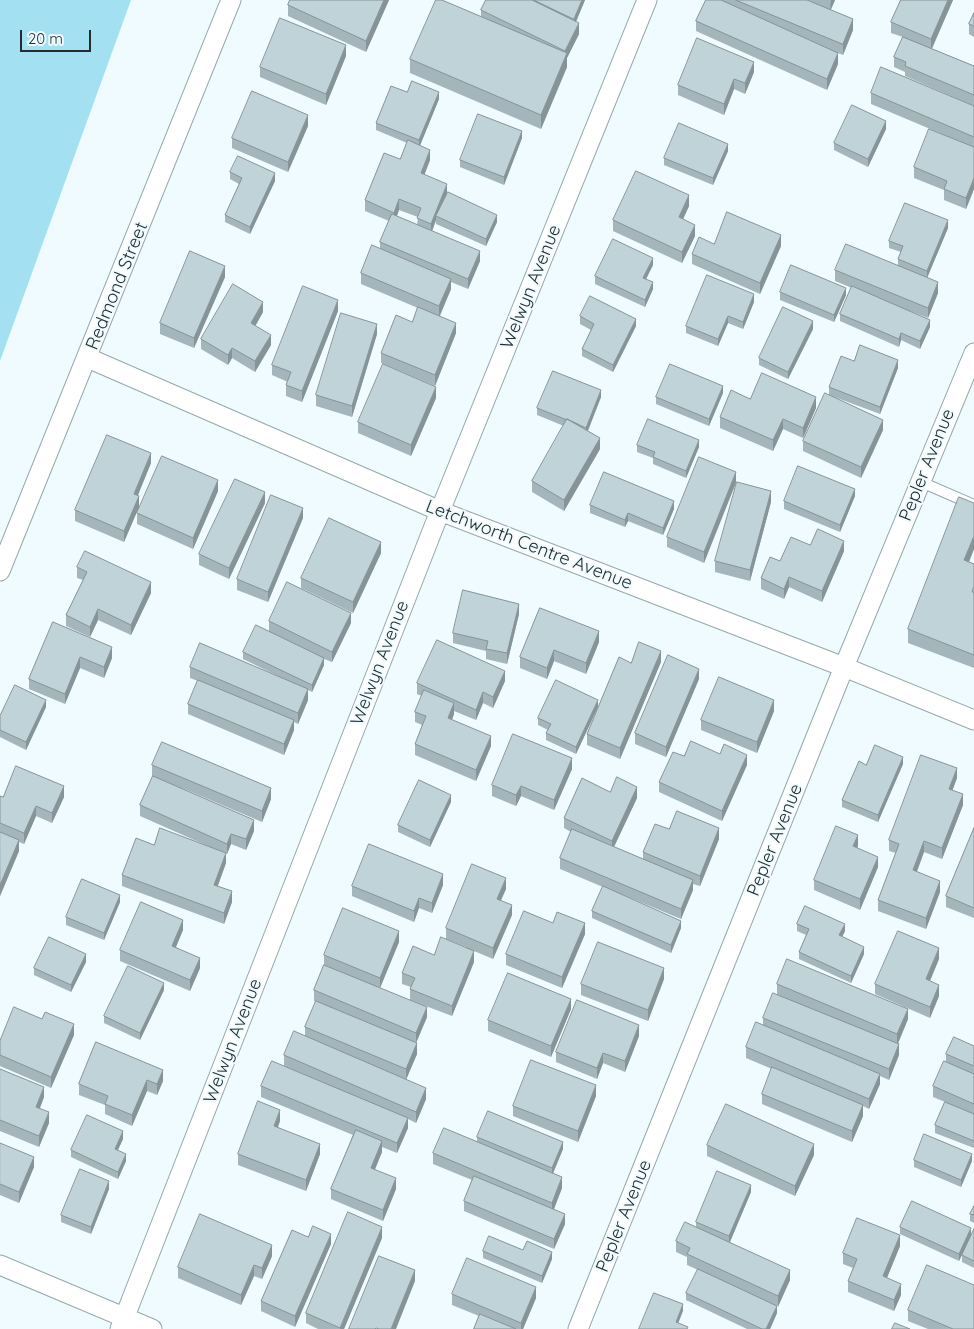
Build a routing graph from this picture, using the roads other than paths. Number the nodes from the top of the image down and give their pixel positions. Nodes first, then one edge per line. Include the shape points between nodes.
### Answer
1 (231, 0) edge
2 (647, 0) edge
3 (974, 353) edge
4 (88, 358) junction
5 (920, 482) junction
6 (974, 505) edge
7 (440, 511) junction
8 (0, 571) edge
9 (844, 667) junction
10 (974, 720) edge
11 (0, 1265) edge
12 (122, 1323) edge
13 (152, 1329) edge
14 (578, 1329) edge

1 - 4 street, Redmond Street
2 - 7 street, Welwyn Avenue
3 - 5 street, Pepler Avenue
4 - 7 street, Letchworth Centre Avenue
4 - 8 street, Redmond Street
5 - 6 lane
5 - 9 street, Pepler Avenue
7 - 9 street, Letchworth Centre Avenue
7 - 12 street, Welwyn Avenue
9 - 10 street, Letchworth Centre Avenue
9 - 14 street, Pepler Avenue
11 - 12 street
12 - 13 street

